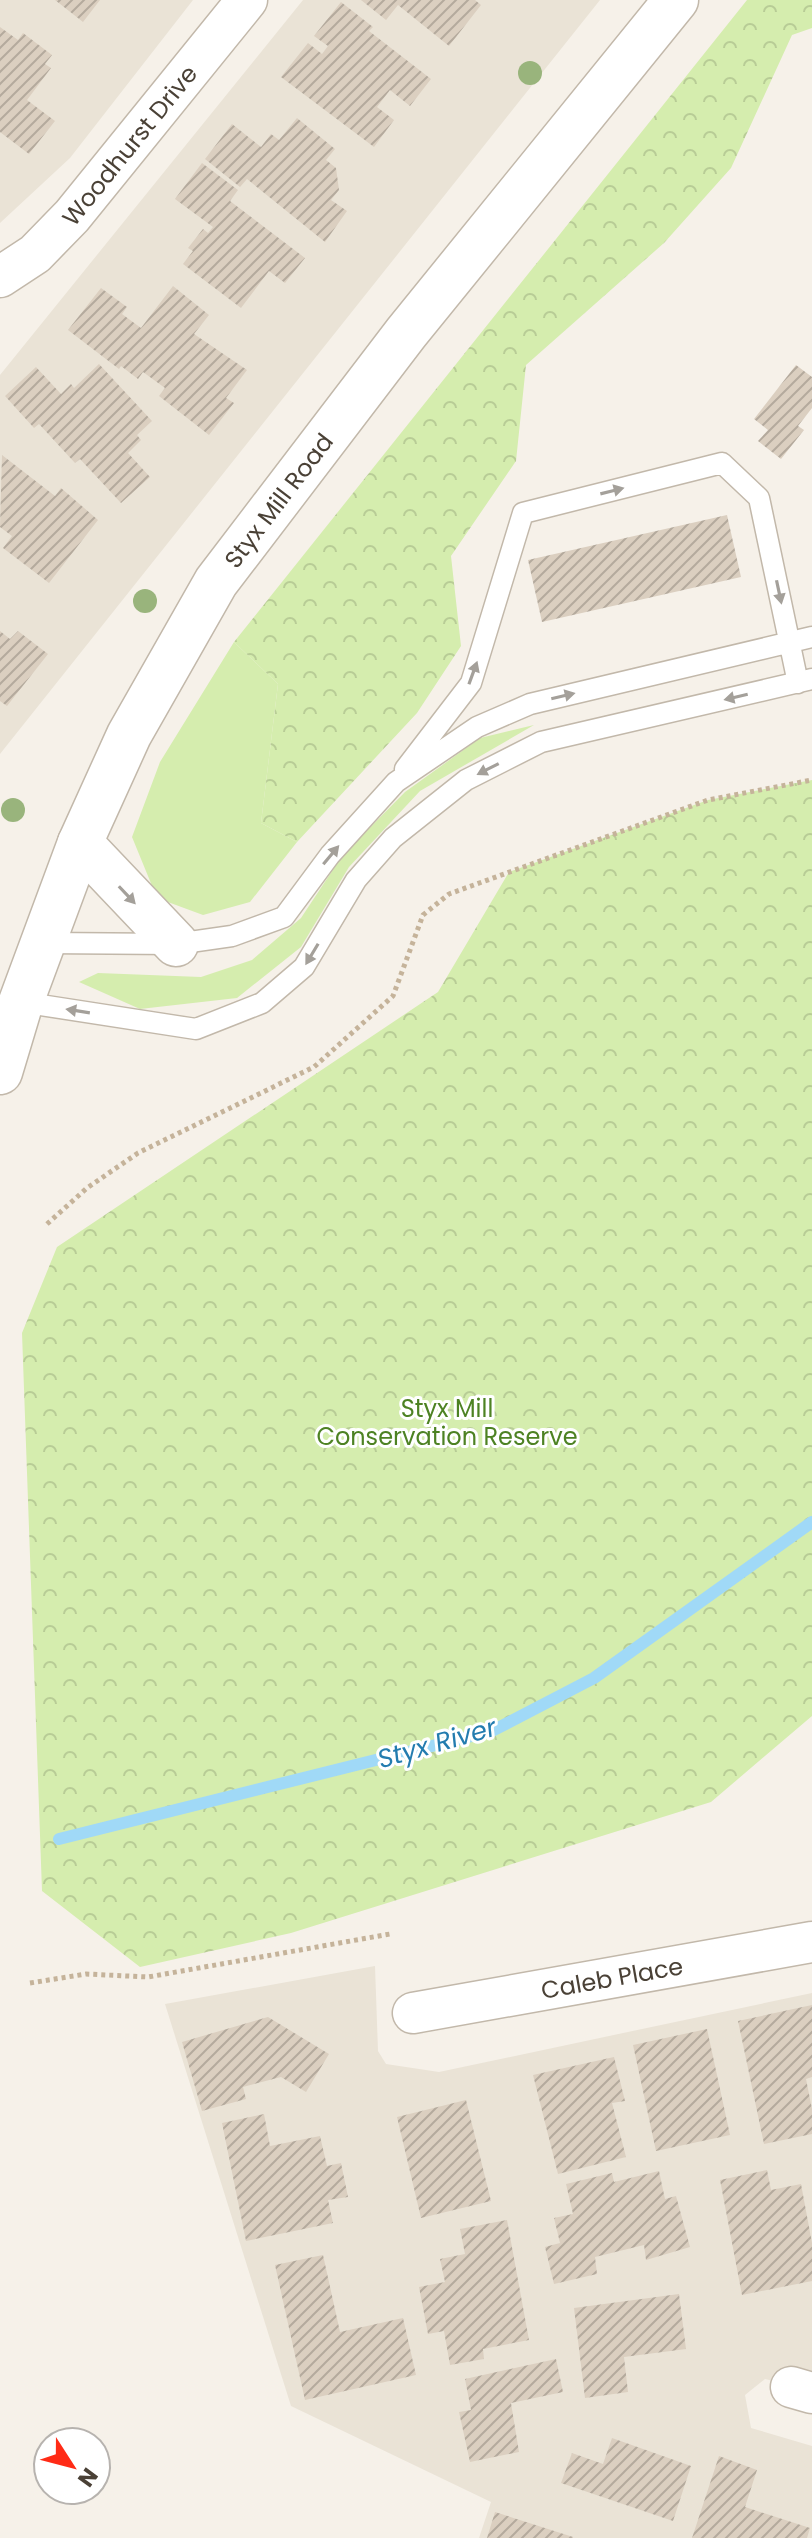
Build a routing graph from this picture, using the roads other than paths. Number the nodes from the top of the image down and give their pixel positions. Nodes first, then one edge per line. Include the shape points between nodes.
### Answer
1 (247, 0) edge
2 (676, 0) edge
3 (0, 277) edge
4 (812, 637) edge
5 (789, 642) junction
6 (805, 681) edge
7 (396, 782) junction
8 (80, 843) junction
9 (44, 943) junction
10 (176, 944) junction
11 (21, 1002) junction
12 (0, 1072) edge
13 (812, 1942) edge
14 (413, 2013) dead end

1 - 3 street, Woodhurst Drive via 72,216 35,254
2 - 8 street, Styx Mill Road via 406,333 216,582 129,735
4 - 5 lane
5 - 6 lane
7 -> 5 lane via 477,727 530,704
7 -> 5 lane via 471,683 523,513 722,463 759,498
6 -> 11 lane via 541,742 466,780 393,838 356,880 304,967 262,1003 196,1029
10 -> 7 lane via 232,936 284,917 330,855
8 - 9 street, Styx Mill Road
8 -> 10 street
9 - 10 lane
9 - 11 street, Styx Mill Road
11 - 12 street, Styx Mill Road
13 - 14 street, Caleb Place

